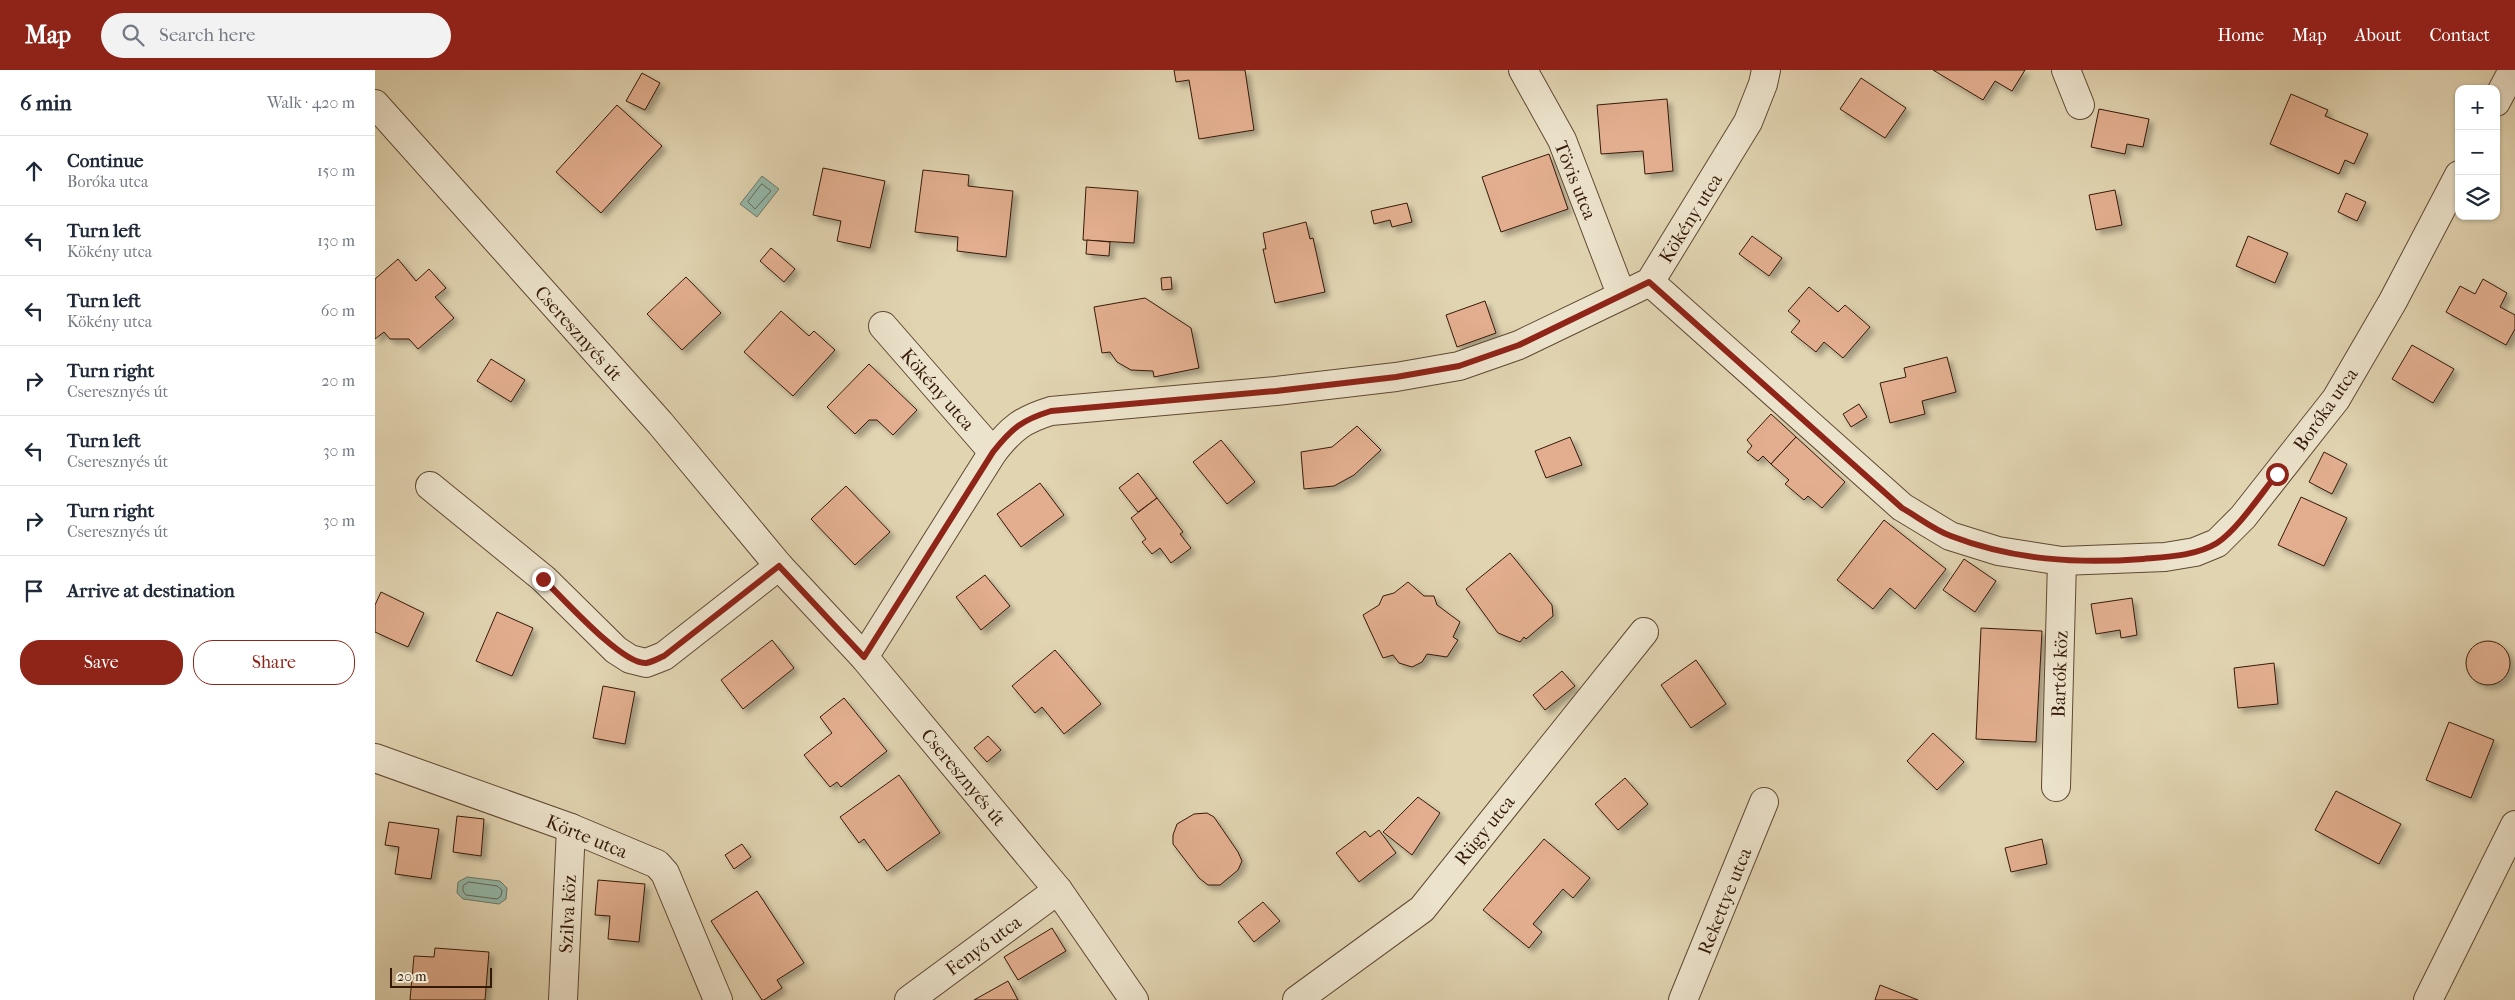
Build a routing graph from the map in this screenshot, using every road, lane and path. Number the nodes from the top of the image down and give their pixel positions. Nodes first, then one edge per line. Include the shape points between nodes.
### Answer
1 (1523, 70) edge
2 (1766, 70) edge
3 (2066, 70) edge
4 (2513, 70) edge
5 (2500, 94) edge
6 (375, 104) edge
7 (2080, 105) dead end
8 (2455, 183) edge
9 (1649, 282) junction
10 (1621, 294) junction
11 (883, 326) dead end
12 (993, 452) junction
13 (430, 486) dead end
14 (2062, 561) junction
15 (779, 566) junction
16 (1644, 632) dead end
17 (864, 657) junction
18 (375, 758) edge
19 (2056, 787) dead end
20 (1764, 802) dead end
21 (2515, 825) edge
22 (571, 828) junction
23 (1058, 890) junction
24 (563, 1000) edge
25 (718, 1000) edge
26 (909, 1000) edge
27 (1134, 1000) edge
28 (1297, 1000) edge
29 (1683, 1000) edge
30 (2428, 1000) edge

1 - 10 street, Tövis utca via 1561,140
2 - 9 street, Kökény utca via 1748,122
3 - 7 street
4 - 5 street
6 - 15 street, Cseresznyés út via 659,423
8 - 14 street, Boróka utca via 2393,301 2336,399 2243,517 2217,543 2195,552 2165,557
9 - 10 street, Kökény utca
9 - 14 street, Boróka utca via 1902,508 1950,536 1998,551
10 - 12 street, Kökény utca via 1519,345 1459,366 1276,391 1051,411 1026,419 1010,431
11 - 12 street, Kökény utca
12 - 17 street, Kökény utca
13 - 15 street via 543,579 616,650 630,659 646,663 664,656
14 - 19 street, Bartók köz
15 - 17 street, Cseresznyés út
16 - 28 street, Rügy utca via 1422,908
17 - 23 street, Cseresznyés út
18 - 22 street, Körte utca
20 - 29 street, Rekettye utca
21 - 30 street
22 - 24 street, Szilva köz
22 - 25 street, Körte utca via 657,864 665,873
23 - 26 street, Fenyő utca
23 - 27 street, Cseresznyés út

